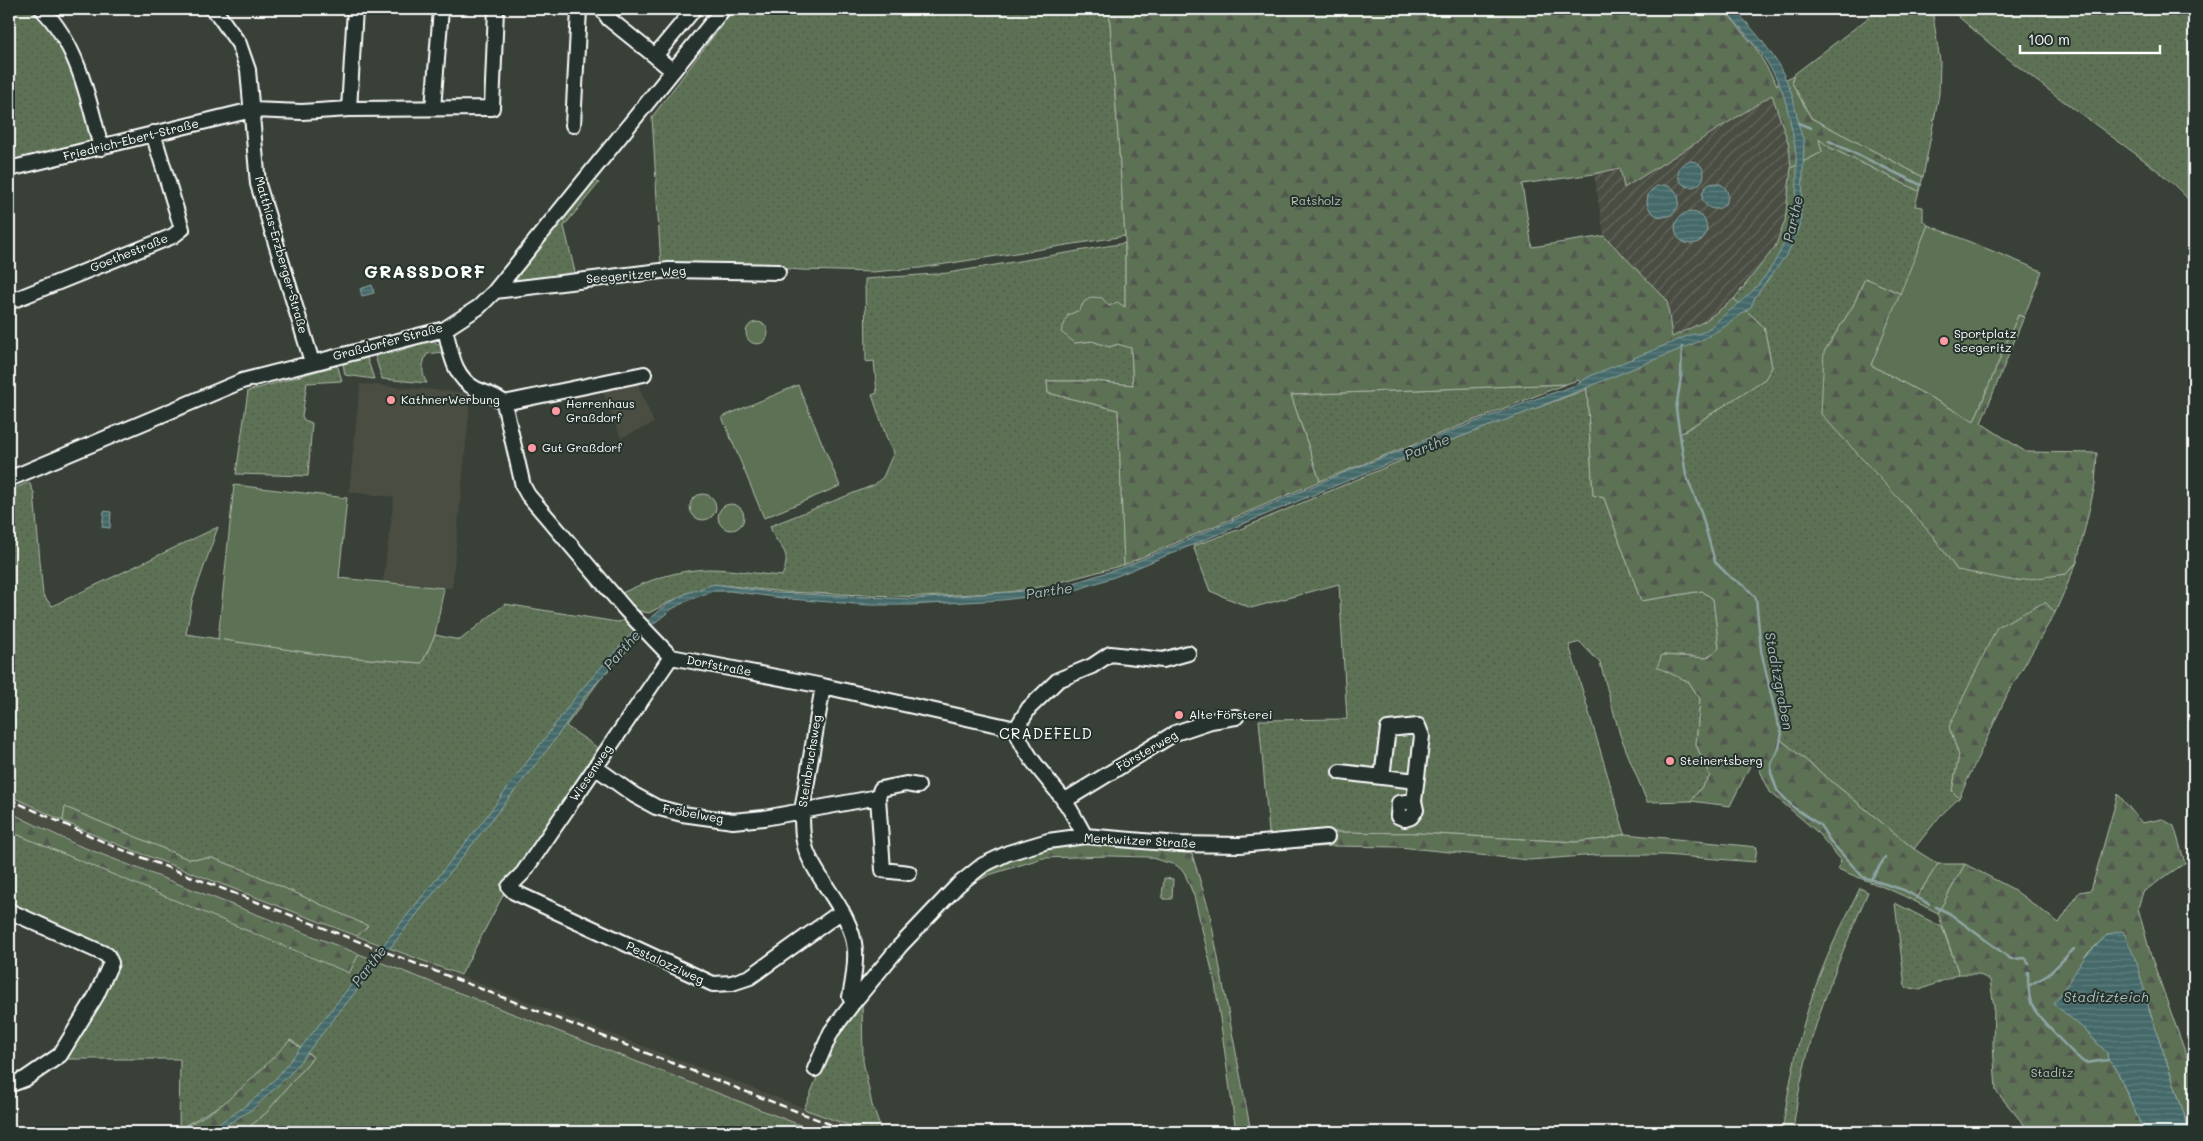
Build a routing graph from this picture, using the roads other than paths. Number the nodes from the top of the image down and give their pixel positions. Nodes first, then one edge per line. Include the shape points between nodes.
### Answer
1 (42, 9) edge
2 (355, 9) edge
3 (441, 9) edge
4 (507, 9) edge
5 (579, 9) edge
6 (602, 9) edge
7 (694, 9) edge
8 (723, 9) edge
9 (216, 10) edge
10 (496, 12) edge
11 (655, 56) junction
12 (673, 71) junction
13 (350, 108) junction
14 (433, 108) junction
15 (252, 110) junction
16 (573, 125) dead end
17 (153, 133) junction
18 (101, 148) junction
19 (9, 169) edge
20 (778, 272) dead end
21 (495, 291) junction
22 (9, 302) edge
23 (445, 328) junction
24 (312, 362) junction
25 (644, 374) dead end
26 (504, 403) junction
27 (9, 479) edge
28 (1188, 653) dead end
29 (671, 657) junction
30 (823, 686) junction
31 (1236, 717) dead end
32 (1016, 729) junction
33 (596, 767) junction
34 (1340, 772) dead end
35 (1382, 776) junction
36 (1416, 780) junction
37 (918, 786) dead end
38 (878, 797) junction
39 (1064, 801) junction
40 (1414, 801) dead end
41 (802, 811) junction
42 (1085, 836) junction
43 (1327, 837) dead end
44 (909, 873) dead end
45 (509, 887) joint
46 (9, 911) edge
47 (842, 911) junction
48 (853, 1002) junction
49 (815, 1069) dead end
50 (9, 1085) edge

1 - 18 street via 63,36 75,62 87,91
2 - 13 street
3 - 14 street
4 - 10 street
5 - 16 street
6 - 11 street via 609,19
7 - 11 street
8 - 12 street, Graßdorfer Straße
9 - 15 street, Matthias-Erzberger-Straße via 238,44 248,70
10 - 14 street, Friedrich-Ebert-Straße via 492,108
11 - 12 street
12 - 21 street, Graßdorfer Straße
13 - 14 street, Friedrich-Ebert-Straße
13 - 15 street, Friedrich-Ebert-Straße via 302,112
15 - 17 street, Friedrich-Ebert-Straße
15 - 24 street, Matthias-Erzberger-Straße via 258,184
17 - 18 street, Friedrich-Ebert-Straße
17 - 22 street, Goethestraße via 182,229 173,236
18 - 19 street, Friedrich-Ebert-Straße
20 - 21 street, Seegeritzer Weg via 669,270
21 - 23 street, Graßdorfer Straße via 479,307
23 - 24 street, Graßdorfer Straße
23 - 26 street via 461,378
24 - 27 street, Graßdorfer Straße via 242,381
25 - 26 street
26 - 29 street, Dorfstraße via 523,486 528,495
28 - 32 street via 1163,660 1110,654 1092,666 1058,680 1029,708
29 - 30 street, Dorfstraße
29 - 33 street, Wiesenweg
30 - 32 street, Dorfstraße
30 - 41 street, Steinbruchsweg
31 - 39 street, Försterweg via 1174,733
32 - 39 street via 1020,744
33 - 41 street, Fröbelweg via 634,795 656,807 682,814 733,821
33 - 45 street, Wiesenweg via 523,873
34 - 35 street
35 - 36 street
35 - 36 street via 1388,728 1418,726 1422,736
36 - 40 street
37 - 38 street via 906,784 880,789
38 - 41 street, Fröbelweg
38 - 44 street via 883,870
39 - 42 street
41 - 47 street, Steinbruchsweg via 802,832 808,856
42 - 43 street, Merkwitzer Straße via 1178,844 1240,845
42 - 48 street, Merkwitzer Straße via 1048,841 1008,853 983,866 958,885
45 - 47 street, Pestalozziweg via 713,984 732,983 750,977
46 - 50 street via 107,955 111,963 96,996 60,1055
47 - 48 street, Steinbruchsweg via 855,950 850,997
48 - 49 street, Merkwitzer Straße via 831,1032

